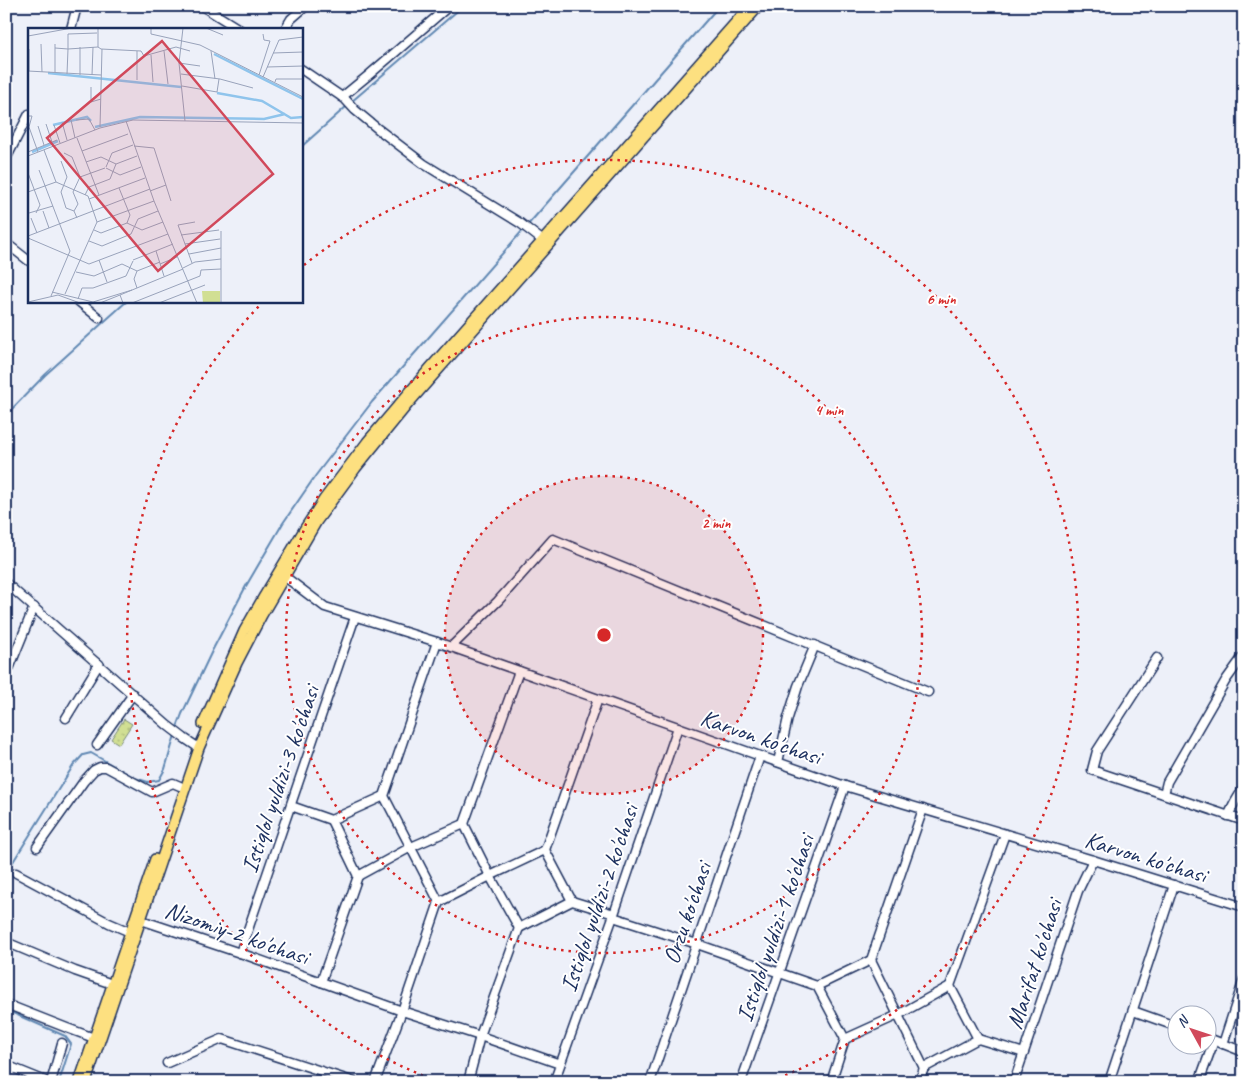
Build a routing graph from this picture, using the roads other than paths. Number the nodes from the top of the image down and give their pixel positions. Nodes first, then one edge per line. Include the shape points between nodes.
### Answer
1 (77, 6) edge
2 (202, 6) edge
3 (306, 6) edge
4 (449, 6) edge
5 (750, 6) edge
6 (759, 6) edge
7 (71, 28) edge
8 (237, 28) edge
9 (286, 28) edge
10 (302, 70) edge
11 (343, 98) junction
12 (27, 124) edge
13 (6, 159) edge
14 (546, 243) junction
15 (6, 244) edge
16 (28, 261) edge
17 (79, 302) edge
18 (100, 318) dead end
19 (281, 574) junction
20 (6, 583) edge
21 (34, 607) junction
22 (355, 617) junction
23 (437, 642) junction
24 (815, 646) junction
25 (451, 647) junction
26 (1244, 655) edge
27 (1157, 658) dead end
28 (98, 664) junction
29 (519, 671) junction
30 (6, 672) edge
31 (928, 692) dead end
32 (133, 694) junction
33 (598, 699) junction
34 (66, 718) dead end
35 (678, 727) junction
36 (97, 745) dead end
37 (197, 746) junction
38 (760, 756) junction
39 (778, 762) junction
40 (180, 786) junction
41 (845, 786) junction
42 (1244, 787) edge
43 (1164, 794) junction
44 (384, 796) junction
45 (290, 806) junction
46 (923, 809) junction
47 (1228, 816) junction
48 (331, 820) junction
49 (1244, 821) edge
50 (464, 824) junction
51 (1005, 834) junction
52 (37, 847) dead end
53 (411, 847) junction
54 (545, 850) junction
55 (1093, 860) junction
56 (16, 873) dead end
57 (358, 876) junction
58 (490, 876) junction
59 (1174, 885) junction
60 (572, 901) junction
61 (439, 902) junction
62 (1244, 907) edge
63 (613, 915) junction
64 (141, 920) junction
65 (519, 928) junction
66 (130, 932) junction
67 (6, 942) edge
68 (697, 944) junction
69 (240, 953) junction
70 (871, 960) junction
71 (779, 973) junction
72 (1244, 979) edge
73 (321, 982) junction
74 (112, 984) junction
75 (817, 986) junction
76 (950, 986) junction
77 (6, 1004) edge
78 (402, 1011) junction
79 (1133, 1011) junction
80 (898, 1015) junction
81 (1168, 1023) edge
82 (480, 1036) junction
83 (94, 1038) junction
84 (845, 1038) junction
85 (978, 1039) junction
86 (1218, 1042) edge
87 (62, 1043) dead end
88 (1223, 1044) junction
89 (1244, 1052) edge
90 (1024, 1053) junction
91 (1206, 1056) edge
92 (167, 1063) dead end
93 (560, 1064) junction
94 (6, 1065) edge
95 (924, 1068) junction
96 (49, 1082) edge
97 (79, 1082) edge
98 (86, 1082) edge
99 (355, 1082) edge
100 (375, 1082) edge
101 (468, 1082) edge
102 (554, 1082) edge
103 (650, 1082) edge
104 (740, 1082) edge
105 (831, 1082) edge
106 (919, 1082) edge
107 (1014, 1082) edge
108 (1109, 1082) edge
109 (1199, 1082) edge

1 - 7 street
2 - 8 street
3 - 9 street
4 - 11 street
5 - 14 main road
6 - 14 main road
10 - 11 street
11 - 14 street via 424,164 520,223
12 - 13 street
14 - 19 main road via 356,468
15 - 16 street
17 - 18 street
19 - 22 street, Karvon ko'chasi via 325,607
19 - 37 main road
20 - 21 street
21 - 28 street
21 - 30 street
22 - 23 street, Karvon ko'chasi
22 - 45 street, Istiqlol yuldizi-3 ko'chasi
23 - 25 street, Karvon ko'chasi
23 - 44 street
24 - 25 street via 553,539 498,601
24 - 31 street
24 - 39 street via 798,686
25 - 29 street, Karvon ko'chasi
26 - 43 street via 1167,782
27 - 43 street via 1097,751 1092,770
28 - 32 street
28 - 34 street
29 - 33 street, Karvon ko'chasi
29 - 50 street
32 - 36 street
32 - 37 street
33 - 35 street, Karvon ko'chasi
33 - 54 street
35 - 38 street, Karvon ko'chasi
35 - 63 street, Istiqlol yuldizi-2 ko'chasi
37 - 40 main road
37 - 64 main road
38 - 39 street, Karvon ko'chasi
38 - 68 street, Orzu ko'chasi
39 - 41 street, Karvon ko'chasi
40 - 52 street via 173,783 152,792 106,767 100,767 84,781
40 - 66 main road
41 - 46 street, Karvon ko'chasi
41 - 71 street, Istiqlol yuldizi-1 ko'chasi
42 - 47 street
43 - 47 street
44 - 48 street
44 - 53 street
45 - 48 street
45 - 69 street, Istiqlol yuldizi-3 ko'chasi
46 - 51 street, Karvon ko'chasi
46 - 70 street
47 - 49 street
48 - 57 street
50 - 53 street
50 - 58 street
51 - 55 street, Karvon ko'chasi
51 - 76 street
53 - 57 street
53 - 61 street
54 - 58 street
54 - 60 street
55 - 59 street, Karvon ko'chasi
55 - 90 street, Marifat ko'chasi via 1078,891
56 - 66 street
57 - 73 street, Nizomiy-2 ko'chasi
58 - 61 street
58 - 65 street
59 - 62 street, Karvon ko'chasi
59 - 79 street
60 - 63 street
60 - 65 street
61 - 78 street
63 - 68 street
63 - 93 street, Istiqlol yuldizi-2 ko'chasi
64 - 69 street, Nizomiy-2 ko'chasi
64 - 98 main road
65 - 82 street
66 - 74 main road
67 - 74 street
68 - 71 street
68 - 103 street, Orzu ko'chasi
69 - 73 street, Nizomiy-2 ko'chasi
70 - 75 street
70 - 80 street
71 - 75 street
71 - 104 street, Istiqlol yuldizi-1 ko'chasi
72 - 88 street
73 - 78 street, Nizomiy-2 ko'chasi
74 - 83 main road
75 - 84 street
76 - 80 street
76 - 85 street
77 - 83 street
78 - 82 street, Nizomiy-2 ko'chasi
78 - 100 street
79 - 81 street
79 - 108 street
80 - 84 street
80 - 95 street
82 - 93 street, Nizomiy-2 ko'chasi
82 - 101 street
83 - 97 main road
84 - 105 street
85 - 90 street
85 - 95 street
86 - 88 street
87 - 96 street
88 - 89 street
90 - 107 street, Marifat ko'chasi
91 - 109 street
92 - 99 street via 222,1039
93 - 102 street, Istiqlol yuldizi-2 ko'chasi
94 - 96 street
95 - 106 street

